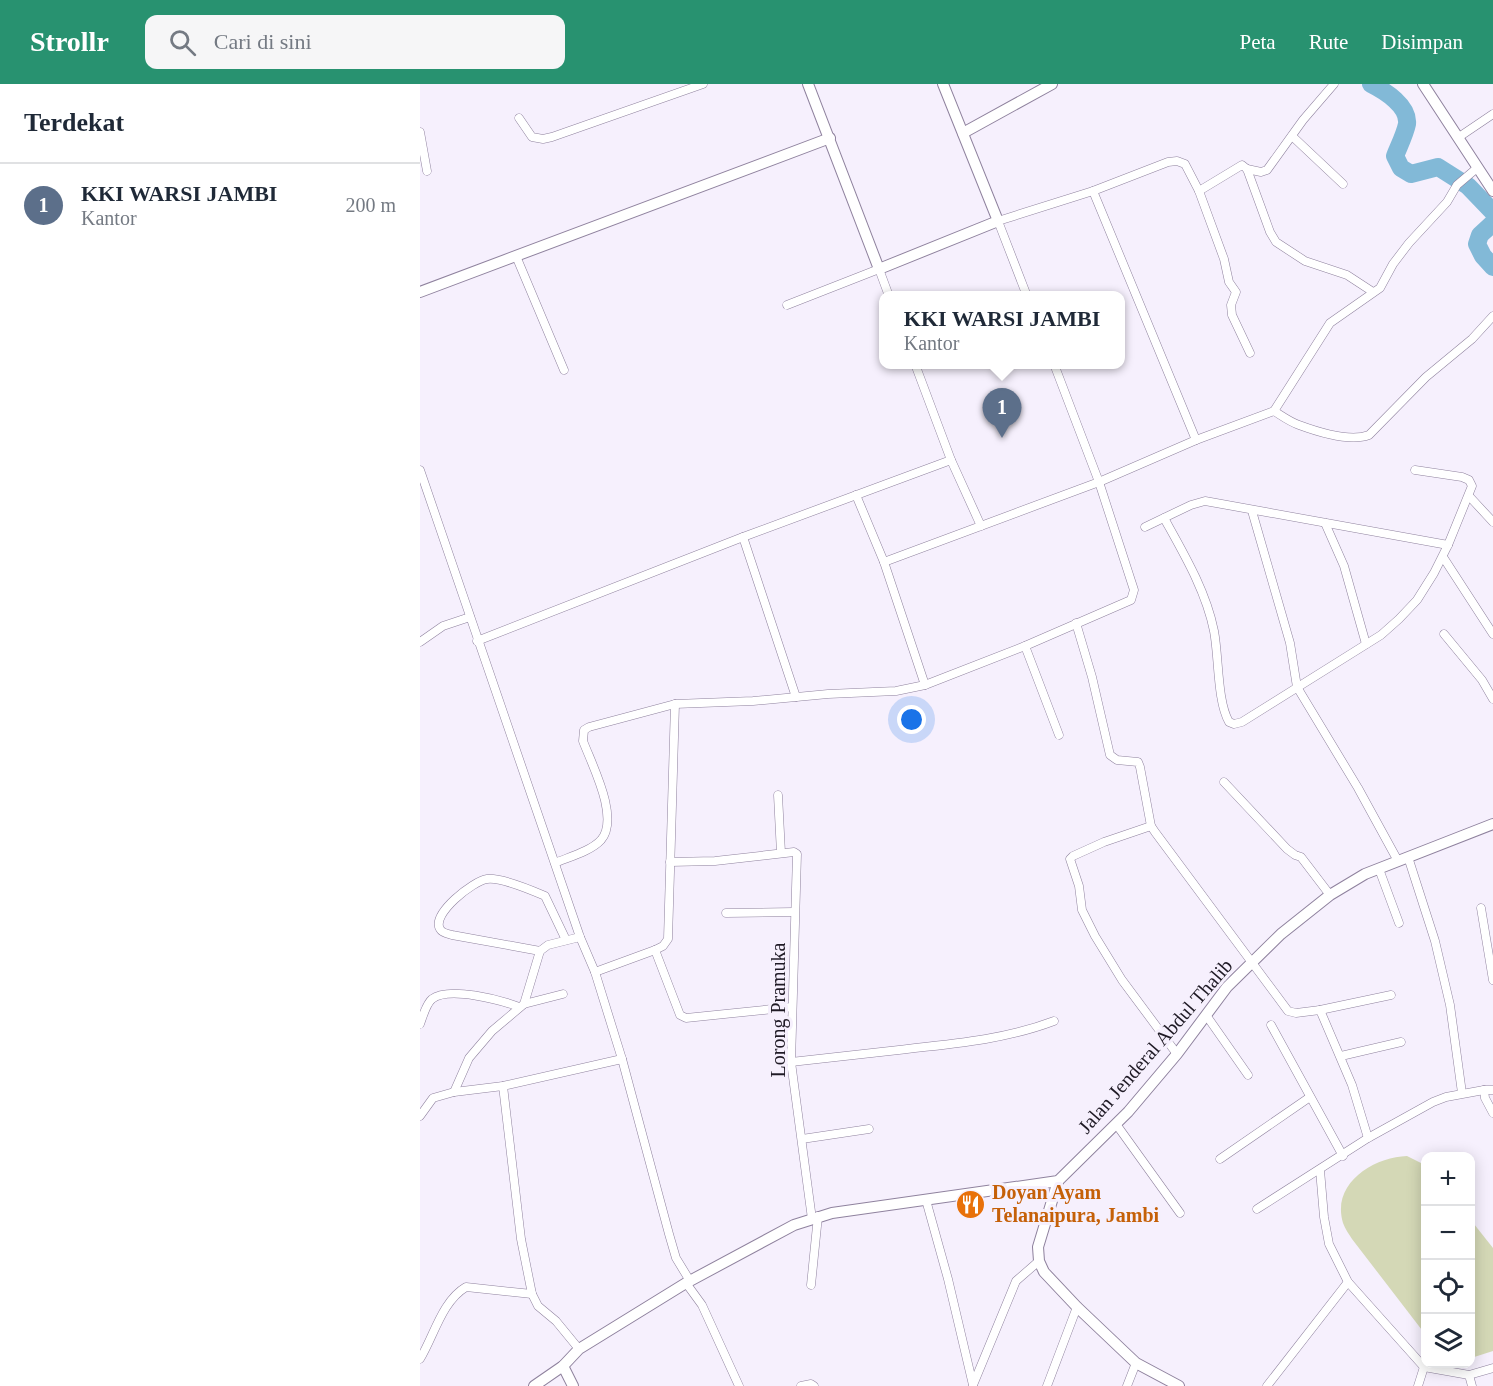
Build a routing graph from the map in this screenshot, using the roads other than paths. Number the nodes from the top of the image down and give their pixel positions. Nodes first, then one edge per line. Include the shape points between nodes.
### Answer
1 (703, 84) edge
2 (808, 84) edge
3 (943, 84) edge
4 (1052, 84) edge
5 (1334, 84) edge
6 (1423, 84) edge
7 (1493, 114) edge
8 (519, 118) dead end
9 (420, 132) edge
10 (963, 133) junction
11 (1292, 136) junction
12 (1459, 137) junction
13 (830, 138) junction
14 (1477, 168) junction
15 (1247, 169) junction
16 (427, 171) dead end
17 (1343, 184) dead end
18 (1093, 191) junction
19 (1199, 191) junction
20 (1493, 191) edge
21 (998, 221) junction
22 (516, 256) junction
23 (879, 268) junction
24 (887, 291) edge
25 (1025, 291) edge
26 (420, 292) edge
27 (1373, 292) junction
28 (787, 305) dead end
29 (1493, 316) edge
30 (1250, 353) dead end
31 (917, 369) edge
32 (1056, 369) edge
33 (564, 370) dead end
34 (1274, 411) junction
35 (1196, 440) junction
36 (951, 460) junction
37 (420, 470) edge
38 (1415, 470) dead end
39 (1099, 482) junction
40 (855, 495) junction
41 (1469, 496) junction
42 (1251, 511) junction
43 (1164, 518) junction
44 (1493, 522) edge
45 (1325, 524) junction
46 (981, 526) junction
47 (1145, 527) dead end
48 (743, 537) junction
49 (1448, 545) junction
50 (1443, 557) junction
51 (884, 562) junction
52 (470, 617) junction
53 (1076, 623) junction
54 (1444, 634) dead end
55 (1493, 634) edge
56 (477, 641) junction
57 (420, 642) edge
58 (1366, 644) junction
59 (1025, 646) junction
60 (926, 685) junction
61 (1298, 687) junction
62 (796, 697) junction
63 (1493, 699) edge
64 (675, 704) junction
65 (1059, 735) dead end
66 (1224, 782) dead end
67 (778, 795) dead end
68 (1493, 824) edge
69 (1151, 826) junction
70 (781, 853) junction
71 (1403, 859) junction
72 (670, 862) junction
73 (555, 863) junction
74 (1379, 869) junction
75 (1330, 895) junction
76 (1480, 908) dead end
77 (795, 912) junction
78 (726, 913) dead end
79 (1399, 923) dead end
80 (580, 937) junction
81 (566, 940) junction
82 (655, 950) junction
83 (540, 951) junction
84 (1253, 961) junction
85 (595, 972) junction
86 (1493, 980) edge
87 (563, 994) dead end
88 (1391, 995) dead end
89 (521, 1005) junction
90 (792, 1007) junction
91 (1320, 1010) junction
92 (1206, 1015) junction
93 (1054, 1021) dead end
94 (420, 1024) edge
95 (1271, 1025) dead end
96 (1401, 1042) dead end
97 (1177, 1054) junction
98 (1341, 1056) junction
99 (622, 1059) junction
100 (791, 1062) junction
101 (1248, 1075) dead end
102 (503, 1086) junction
103 (1484, 1090) junction
104 (1493, 1090) edge
105 (454, 1092) junction
106 (1462, 1093) junction
107 (1310, 1097) junction
108 (1493, 1113) edge
109 (420, 1116) edge
110 (1116, 1124) junction
111 (869, 1129) dead end
112 (1368, 1138) junction
113 (801, 1139) junction
114 (1343, 1156) junction
115 (1220, 1159) dead end
116 (1320, 1170) junction
117 (1058, 1181) junction
118 (926, 1200) junction
119 (1257, 1209) dead end
120 (1180, 1213) dead end
121 (815, 1217) junction
122 (1039, 1261) junction
123 (688, 1282) junction
124 (1348, 1282) junction
125 (811, 1286) dead end
126 (532, 1294) junction
127 (1077, 1307) junction
128 (579, 1349) junction
129 (420, 1359) edge
130 (1136, 1363) junction
131 (1421, 1364) edge
132 (563, 1366) junction
133 (1424, 1368) edge
134 (1430, 1368) edge
135 (1493, 1368) edge
136 (1469, 1375) junction
137 (973, 1385) edge
138 (534, 1386) edge
139 (573, 1386) edge
140 (739, 1386) edge
141 (801, 1386) edge
142 (814, 1386) edge
143 (1047, 1386) edge
144 (1127, 1386) edge
145 (1179, 1386) edge
146 (1267, 1386) edge
147 (1418, 1386) edge
148 (1472, 1386) edge

1 - 8 street via 552,138 531,137
2 - 13 street
3 - 10 street
4 - 10 street
5 - 11 street
6 - 12 street
7 - 12 street
9 - 16 street
10 - 21 street
11 - 15 street via 1267,170
11 - 17 street
12 - 14 street
13 - 22 street
13 - 23 street
14 - 20 street
14 - 27 street via 1461,182
15 - 19 street via 1239,166
15 - 27 street via 1276,242 1305,261 1347,275
18 - 19 street via 1177,161 1185,164
18 - 21 street
18 - 35 street
19 - 30 street via 1229,282 1236,292 1232,315
21 - 23 street
21 - 25 street
22 - 26 street
22 - 33 street
23 - 24 street
23 - 28 street
27 - 34 street via 1330,323
29 - 34 street via 1369,435 1359,439 1297,425
31 - 36 street
32 - 39 street
34 - 35 street
35 - 39 street
36 - 40 street
36 - 46 street
37 - 52 street
38 - 41 street via 1469,480
39 - 46 street
39 - 53 street via 1134,595 1126,603
40 - 48 street
40 - 51 street
41 - 44 street
41 - 49 street
42 - 43 street via 1204,501
42 - 45 street
42 - 61 street via 1290,643
43 - 47 street
43 - 61 street via 1196,576 1214,629 1223,708 1229,722 1242,722
45 - 49 street
45 - 58 street via 1344,566
46 - 51 street
48 - 56 street
48 - 62 street
49 - 50 street
50 - 55 street
50 - 58 street via 1417,600
51 - 60 street
52 - 56 street
52 - 57 street via 443,626
53 - 59 street
53 - 69 street via 1107,747 1113,758 1133,760 1140,766
54 - 63 street
56 - 73 street
58 - 61 street
59 - 60 street
59 - 65 street
60 - 62 street via 896,691
61 - 71 street
62 - 64 street
64 - 72 street
64 - 73 street via 584,730 583,741 609,815 607,831 593,846
66 - 75 street via 1287,849 1300,857
67 - 70 street
68 - 71 street, Jalan Jenderal Abdul Thalib
69 - 84 street
69 - 97 street via 1070,859 1082,910 1095,936
70 - 72 street
70 - 77 street, Lorong Pramuka via 797,854
71 - 74 street, Jalan Jenderal Abdul Thalib
71 - 106 street via 1437,952 1450,1005
72 - 82 street via 669,931 663,946
73 - 80 street
74 - 75 street, Jalan Jenderal Abdul Thalib
74 - 79 street
75 - 84 street, Jalan Jenderal Abdul Thalib
76 - 86 street
77 - 78 street
77 - 90 street, Lorong Pramuka
80 - 81 street
80 - 85 street
81 - 83 street
81 - 83 street via 545,896 489,879 467,888 443,911 438,922 442,932 452,935
82 - 85 street
82 - 90 street via 680,1015 686,1018
83 - 89 street
84 - 91 street via 1288,1011
84 - 92 street, Jalan Jenderal Abdul Thalib
85 - 99 street
87 - 89 street
88 - 91 street
89 - 94 street via 493,998 441,995 429,1003
89 - 105 street via 469,1058
90 - 100 street, Lorong Pramuka
91 - 98 street
92 - 97 street, Jalan Jenderal Abdul Thalib
92 - 101 street
93 - 100 street via 1002,1037
95 - 107 street
96 - 98 street
97 - 110 street, Jalan Jenderal Abdul Thalib
98 - 112 street
99 - 102 street
99 - 123 street via 676,1258
100 - 113 street, Lorong Pramuka
102 - 105 street
102 - 126 street via 521,1239
103 - 104 street
103 - 106 street
103 - 108 street
105 - 109 street via 433,1098
106 - 112 street via 1433,1102
107 - 114 street
107 - 115 street
110 - 117 street, Jalan Jenderal Abdul Thalib
110 - 120 street
111 - 113 street
112 - 114 street
113 - 121 street, Lorong Pramuka
114 - 116 street
116 - 119 street
116 - 124 street via 1329,1244
117 - 118 street
117 - 122 street via 1038,1246
118 - 121 street
118 - 137 street
121 - 123 street
121 - 125 street, Lorong Pramuka
122 - 127 street via 1044,1272
122 - 137 street via 1016,1281
123 - 128 street
123 - 140 street
124 - 131 street
124 - 146 street
126 - 128 street via 538,1306
126 - 129 street via 466,1287 457,1292
127 - 130 street
127 - 143 street
128 - 132 street
130 - 144 street
130 - 145 street
132 - 138 street
132 - 139 street
133 - 147 street
134 - 136 street
135 - 136 street
136 - 148 street
141 - 142 street

